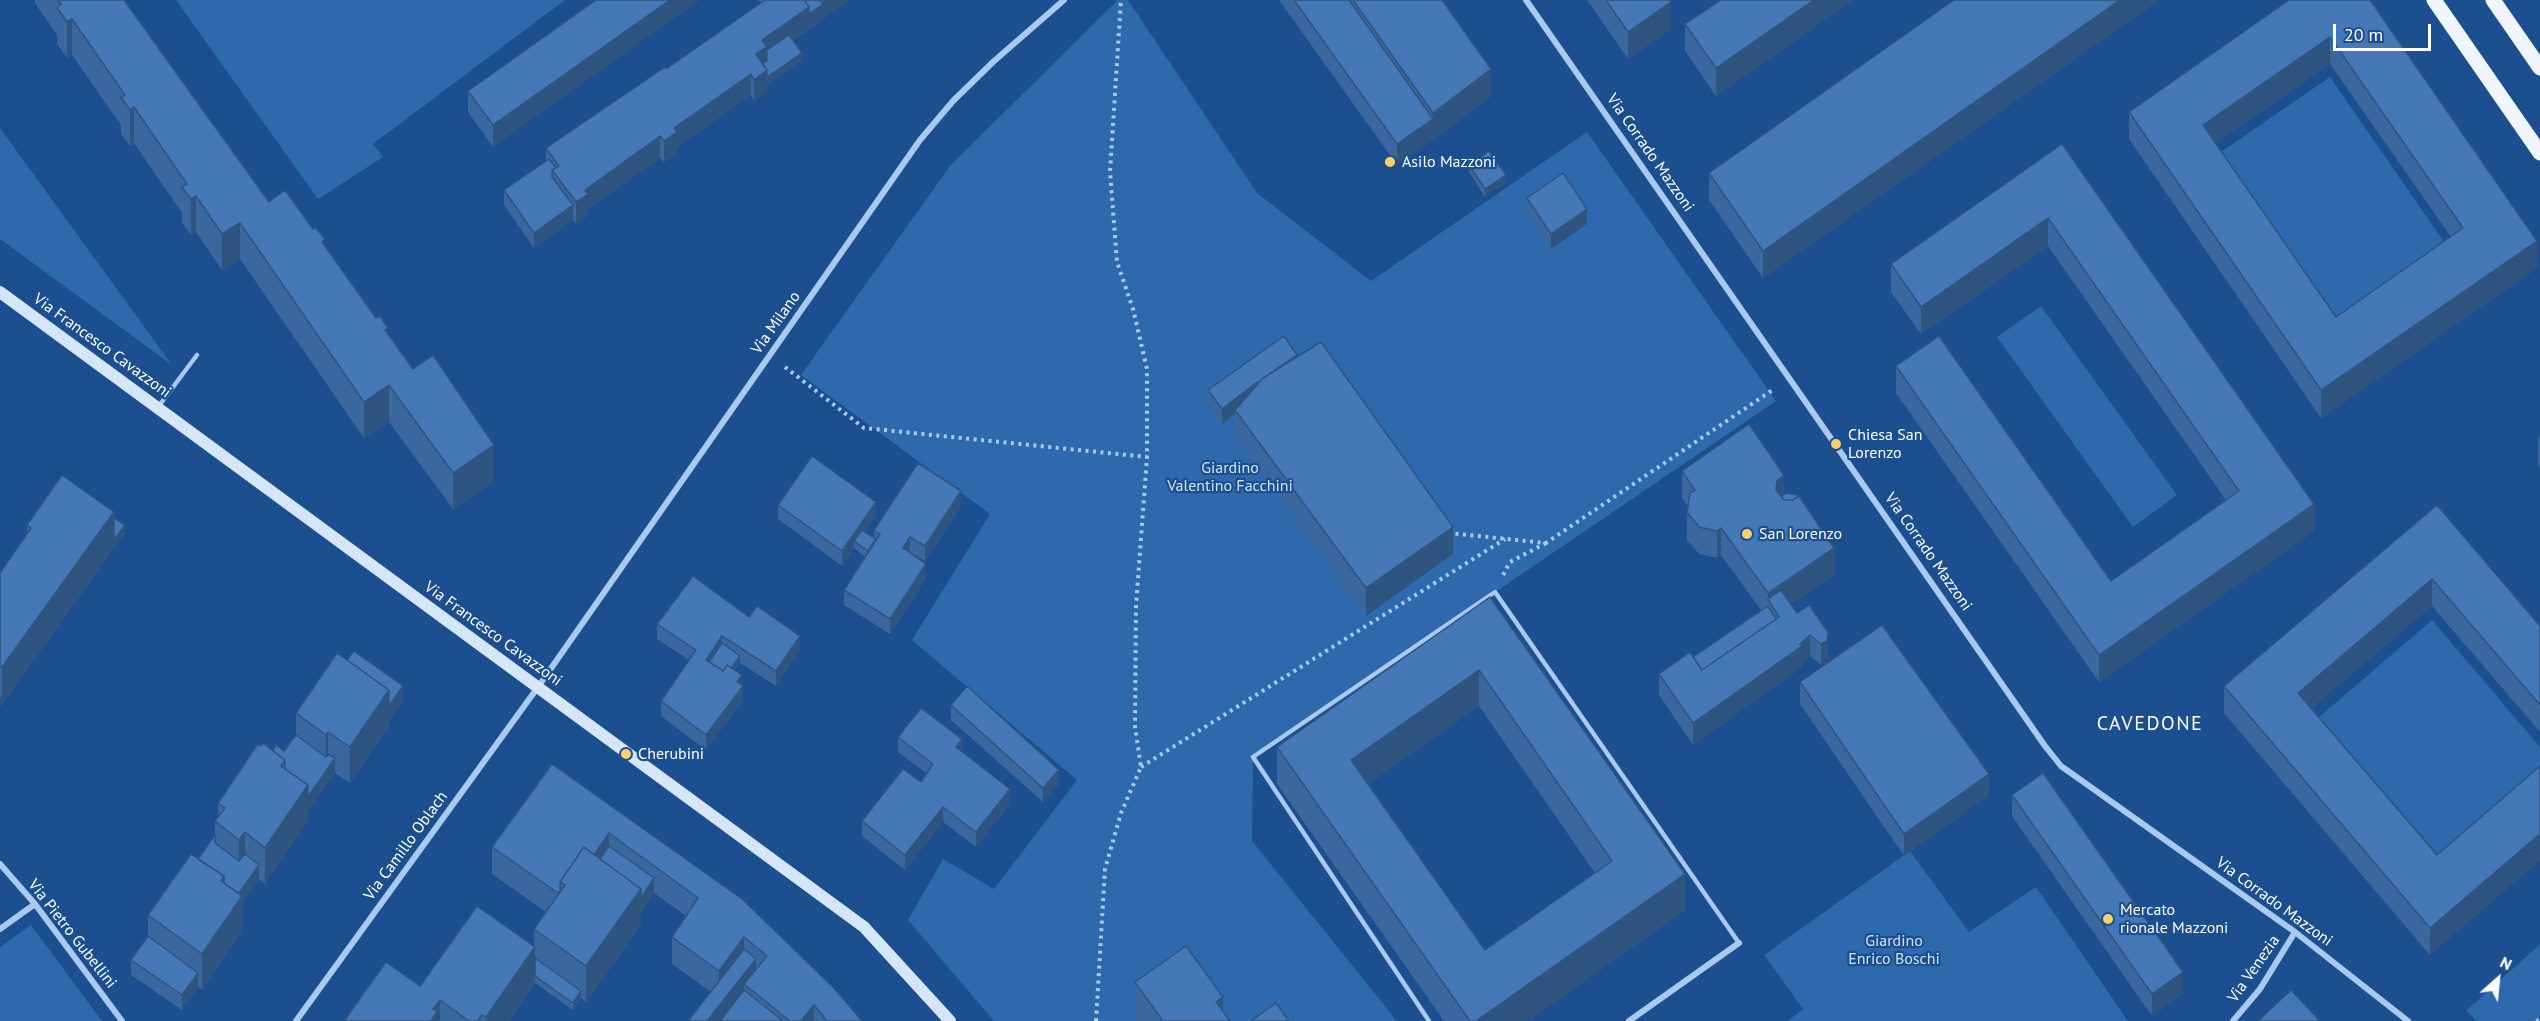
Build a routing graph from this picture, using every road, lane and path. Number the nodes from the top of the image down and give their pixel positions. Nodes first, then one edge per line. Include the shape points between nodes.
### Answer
1 (1064, 0) edge
2 (1121, 0) edge
3 (1526, 0) edge
4 (2433, 0) edge
5 (2493, 0) edge
6 (2540, 68) edge
7 (2540, 153) edge
8 (0, 292) edge
9 (197, 355) dead end
10 (770, 355) junction
11 (1790, 379) junction
12 (158, 407) junction
13 (1148, 457) junction
14 (1436, 531) edge
15 (1506, 538) junction
16 (1546, 543) junction
17 (1495, 592) junction
18 (538, 687) junction
19 (1141, 767) junction
20 (0, 864) edge
21 (35, 904) junction
22 (0, 928) edge
23 (2295, 932) junction
24 (1739, 943) joint
25 (122, 1021) edge
26 (296, 1021) edge
27 (950, 1021) edge
28 (1096, 1021) edge
29 (1430, 1021) edge
30 (1629, 1021) edge
31 (2233, 1021) edge
32 (2408, 1021) edge

1 - 10 street, Via Milano via 953,101 920,140
2 - 13 path via 1110,172 1117,262 1147,369
3 - 11 street, Via Corrado Mazzoni
4 - 7 main road
5 - 6 main road
8 - 12 street, Via Francesco Cavazzoni
9 - 12 lane
10 - 13 path via 864,428
10 - 18 street, Via Milano
11 - 16 path
11 - 23 street, Via Corrado Mazzoni via 2061,766
12 - 18 street, Via Francesco Cavazzoni
13 - 19 path via 1136,606 1135,727
14 - 15 path
15 - 16 path
15 - 19 path
16 - 17 path via 1510,562
17 - 24 lane
17 - 29 lane via 1253,757
18 - 26 street, Via Camillo Oblach
18 - 27 street, Via Francesco Cavazzoni via 864,927
19 - 28 path via 1121,813 1105,869
20 - 21 street, Via Pietro Gubellini
21 - 22 street
21 - 25 street, Via Pietro Gubellini
23 - 31 street, Via Venezia via 2260,989
23 - 32 street, Via Corrado Mazzoni
24 - 30 street

